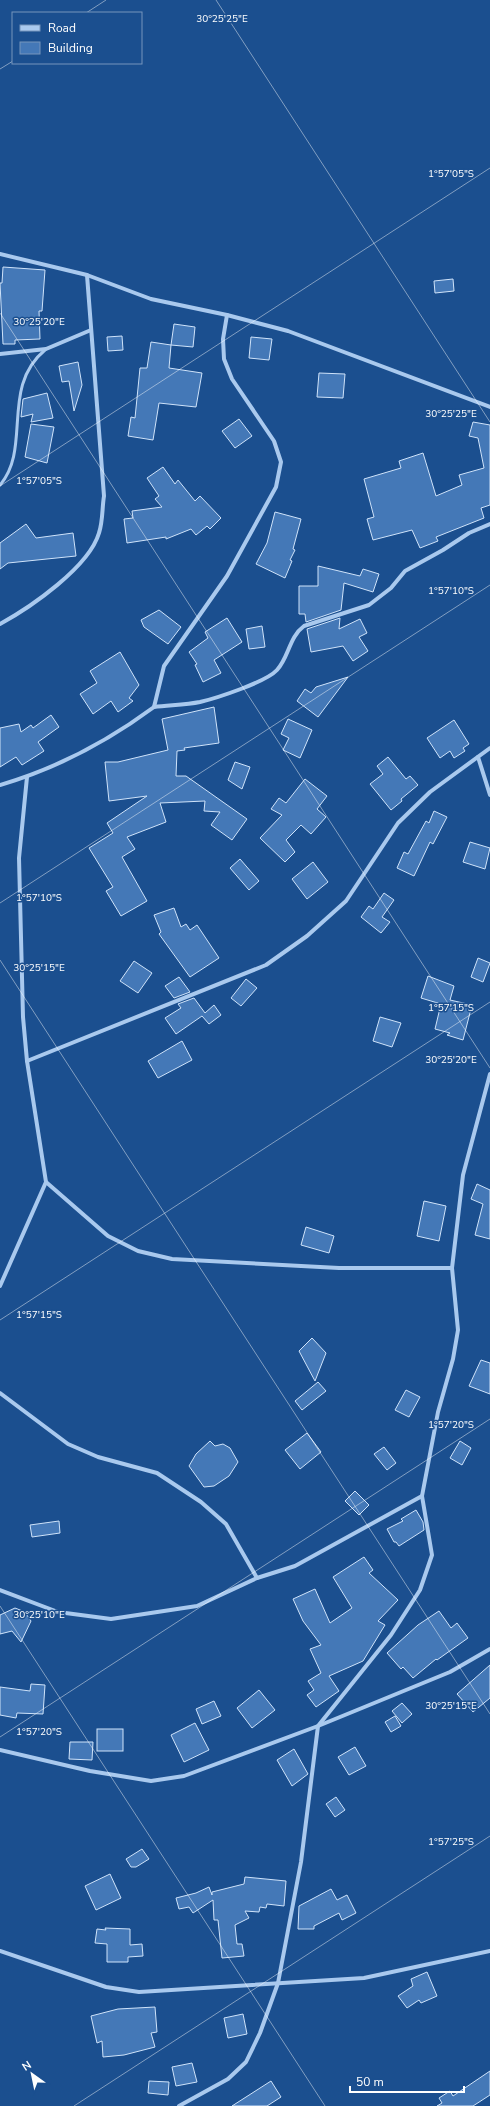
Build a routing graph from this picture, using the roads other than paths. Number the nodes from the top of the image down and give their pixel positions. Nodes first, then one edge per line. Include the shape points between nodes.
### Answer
1 (0, 254) edge
2 (87, 275) junction
3 (227, 315) junction
4 (91, 330) junction
5 (46, 349) junction
6 (0, 354) edge
7 (26, 364) dead end
8 (490, 407) edge
9 (11, 441) dead end
10 (0, 485) edge
11 (490, 524) edge
12 (0, 624) edge
13 (154, 707) junction
14 (490, 748) edge
15 (478, 757) junction
16 (27, 777) junction
17 (0, 785) edge
18 (490, 795) edge
19 (27, 1061) junction
20 (490, 1074) edge
21 (46, 1182) junction
22 (452, 1268) junction
23 (0, 1286) edge
24 (0, 1393) edge
25 (422, 1496) junction
26 (257, 1578) junction
27 (0, 1590) edge
28 (490, 1649) edge
29 (318, 1726) junction
30 (0, 1750) edge
31 (0, 1951) edge
32 (490, 1951) edge
33 (278, 1983) junction
34 (180, 2106) edge

1 - 2 street
2 - 3 street via 151,299
2 - 4 street
3 - 8 street via 288,331
3 - 13 street via 224,359 232,379 274,441 281,462 276,487 226,576 164,666
4 - 5 street
4 - 12 street via 104,496 99,532 92,550 59,583
5 - 6 street
5 - 7 lane
9 - 10 lane via 11,464
11 - 13 street via 469,533 405,571 391,588 369,605 298,630 276,670 264,678 200,702
13 - 16 street via 131,724 80,753
14 - 15 street
15 - 18 street
15 - 19 street via 430,792 398,823 346,901 307,936 266,965
16 - 17 street
16 - 19 street via 20,858 23,1017
19 - 21 street
20 - 22 street via 463,1175
21 - 22 street via 108,1236 138,1251 172,1259 339,1268
21 - 23 street
22 - 25 street via 458,1330 453,1359 438,1412
24 - 26 street via 68,1444 98,1457 157,1473 201,1502 226,1524
25 - 26 street via 295,1566
25 - 29 street via 432,1555 420,1590 391,1635
26 - 27 street via 197,1606 111,1619 58,1612
28 - 29 street via 450,1672
29 - 30 street via 184,1776 151,1780 90,1771
29 - 33 street via 301,1862
31 - 33 street via 106,1987 139,1992
32 - 33 street via 364,1978
33 - 34 street via 260,2033 246,2062 228,2079

